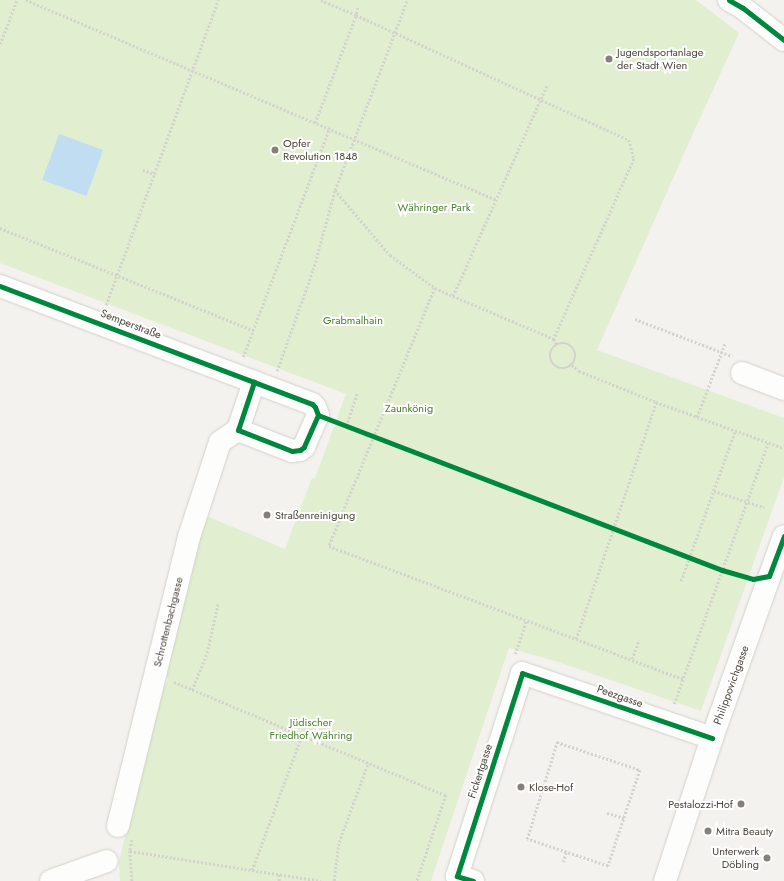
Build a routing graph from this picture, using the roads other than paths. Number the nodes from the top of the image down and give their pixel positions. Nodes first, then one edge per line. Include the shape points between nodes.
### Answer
1 (737, 3) edge
2 (784, 40) edge
3 (0, 286) edge
4 (739, 365) road end
5 (253, 382) junction
6 (784, 390) edge
7 (238, 430) junction
8 (784, 536) edge
9 (777, 579) edge
10 (522, 673) joint
11 (712, 738) junction
12 (126, 831) road end
13 (107, 861) dead end
14 (465, 878) edge
15 (51, 881) edge
16 (665, 881) edge

1 - 2 street
3 - 5 street, Semperstraße
4 - 6 street
5 - 7 street
5 - 7 street, Semperstraße via 315,407 318,415 304,447 296,452
7 - 12 street, Schrottenbachgasse via 220,442 189,536
8 - 9 street, Philippovichgasse
9 - 11 street, Philippovichgasse
10 - 11 street, Peezgasse
10 - 14 street, Fickertgasse
11 - 16 street, Philippovichgasse
13 - 15 street

